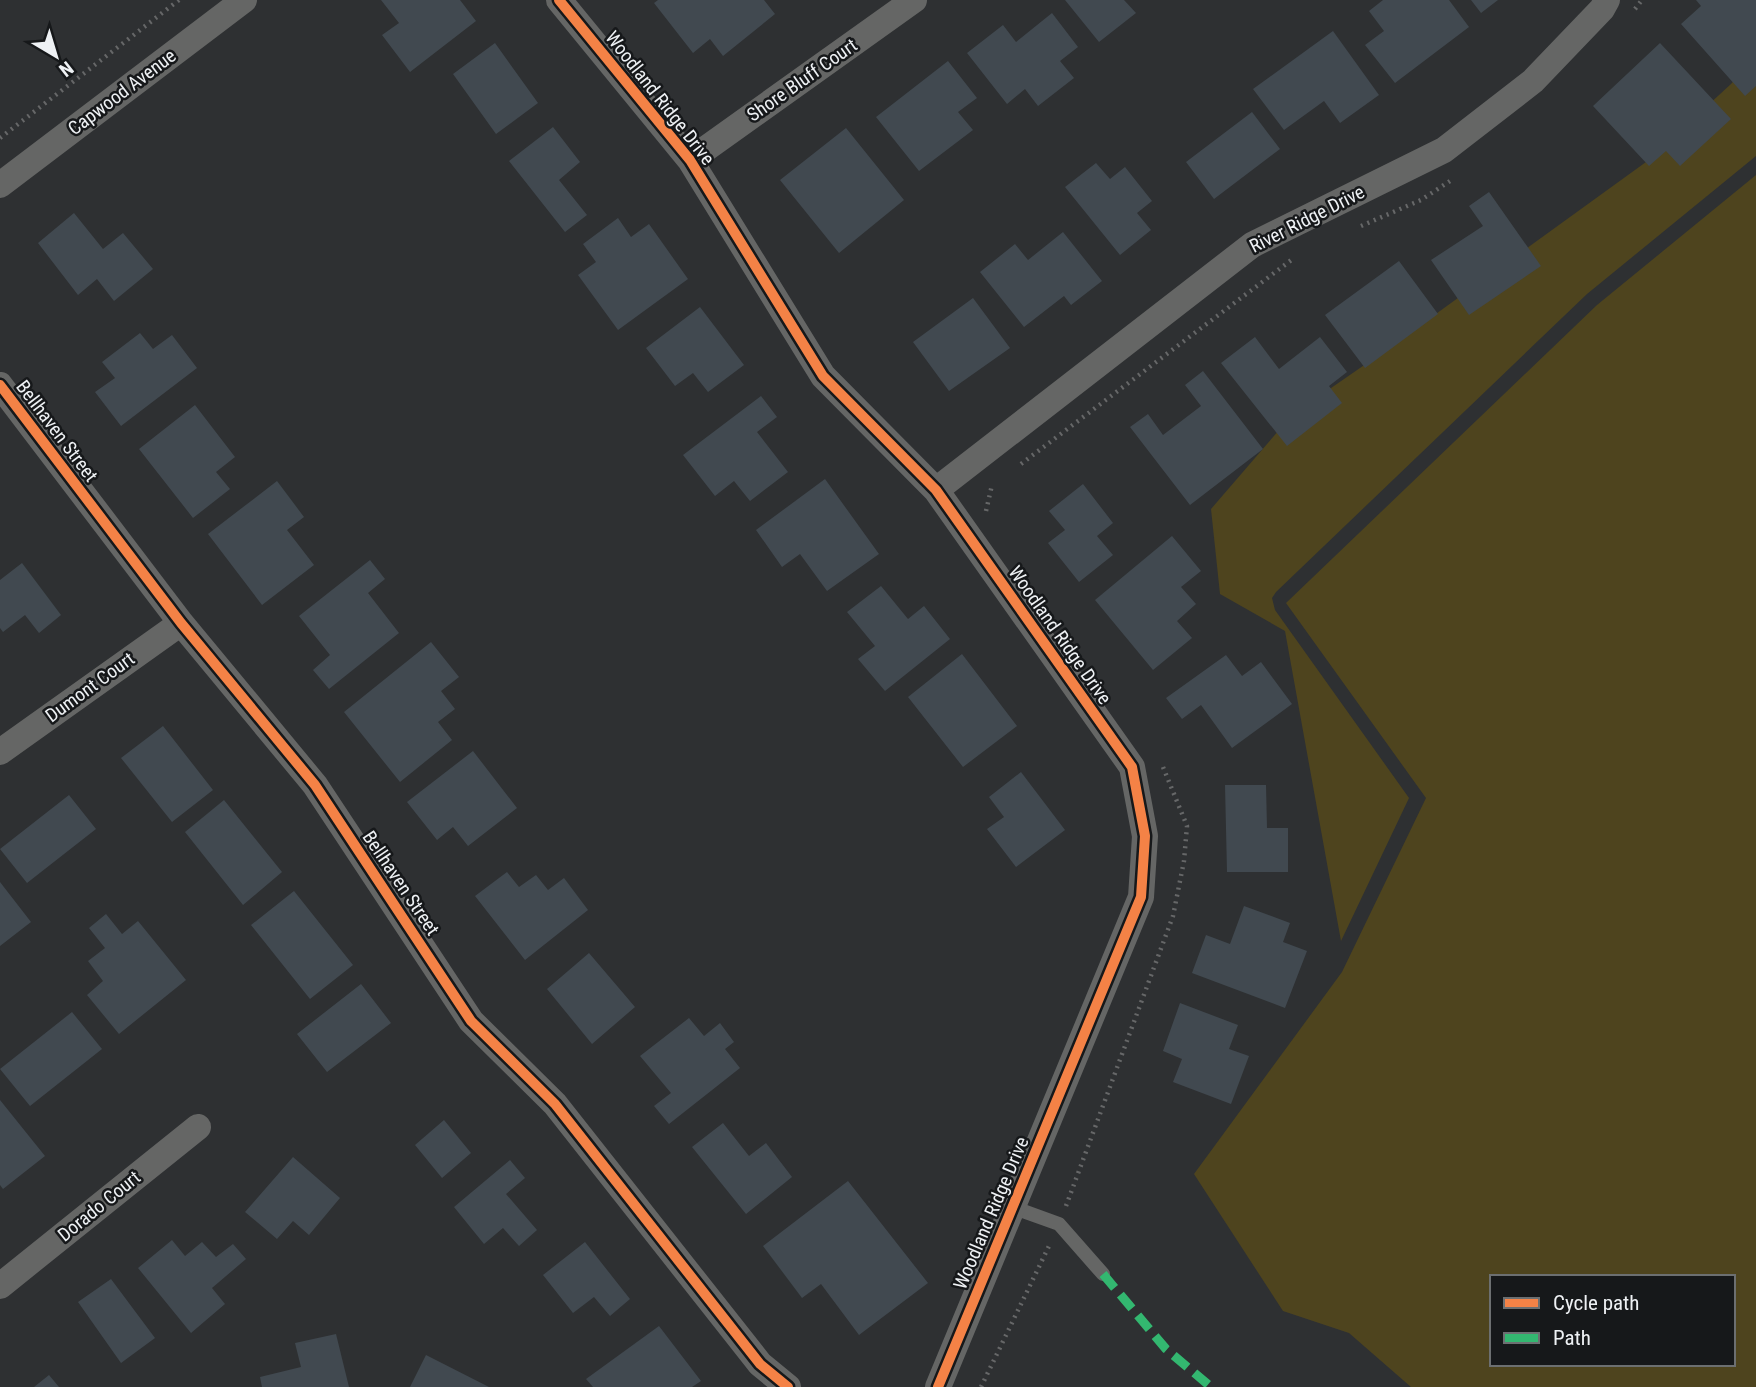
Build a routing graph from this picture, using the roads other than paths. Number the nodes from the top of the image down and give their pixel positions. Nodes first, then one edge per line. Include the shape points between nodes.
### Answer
1 (244, 0) edge
2 (559, 0) edge
3 (914, 0) edge
4 (1607, 0) edge
5 (690, 160) junction
6 (0, 185) edge
7 (0, 385) edge
8 (936, 490) junction
9 (181, 623) junction
10 (0, 752) edge
11 (198, 1127) dead end
12 (1012, 1207) junction
13 (1103, 1274) dead end
14 (0, 1286) edge
15 (788, 1387) edge
16 (938, 1387) edge

1 - 6 street, Capwood Avenue
2 - 5 street, Woodland Ridge Drive
3 - 5 street, Shore Bluff Court
4 - 8 street, River Ridge Drive via 1532,81 1444,150 1252,245
5 - 8 street, Woodland Ridge Drive via 823,376
7 - 9 street, Bellhaven Street
8 - 12 street, Woodland Ridge Drive via 1132,767 1145,835 1141,897
9 - 10 street, Dumont Court
9 - 15 street, Bellhaven Street via 315,785 471,1021 555,1104 760,1364
11 - 14 street, Dorado Court
12 - 13 lane via 1059,1224
12 - 16 street, Woodland Ridge Drive

